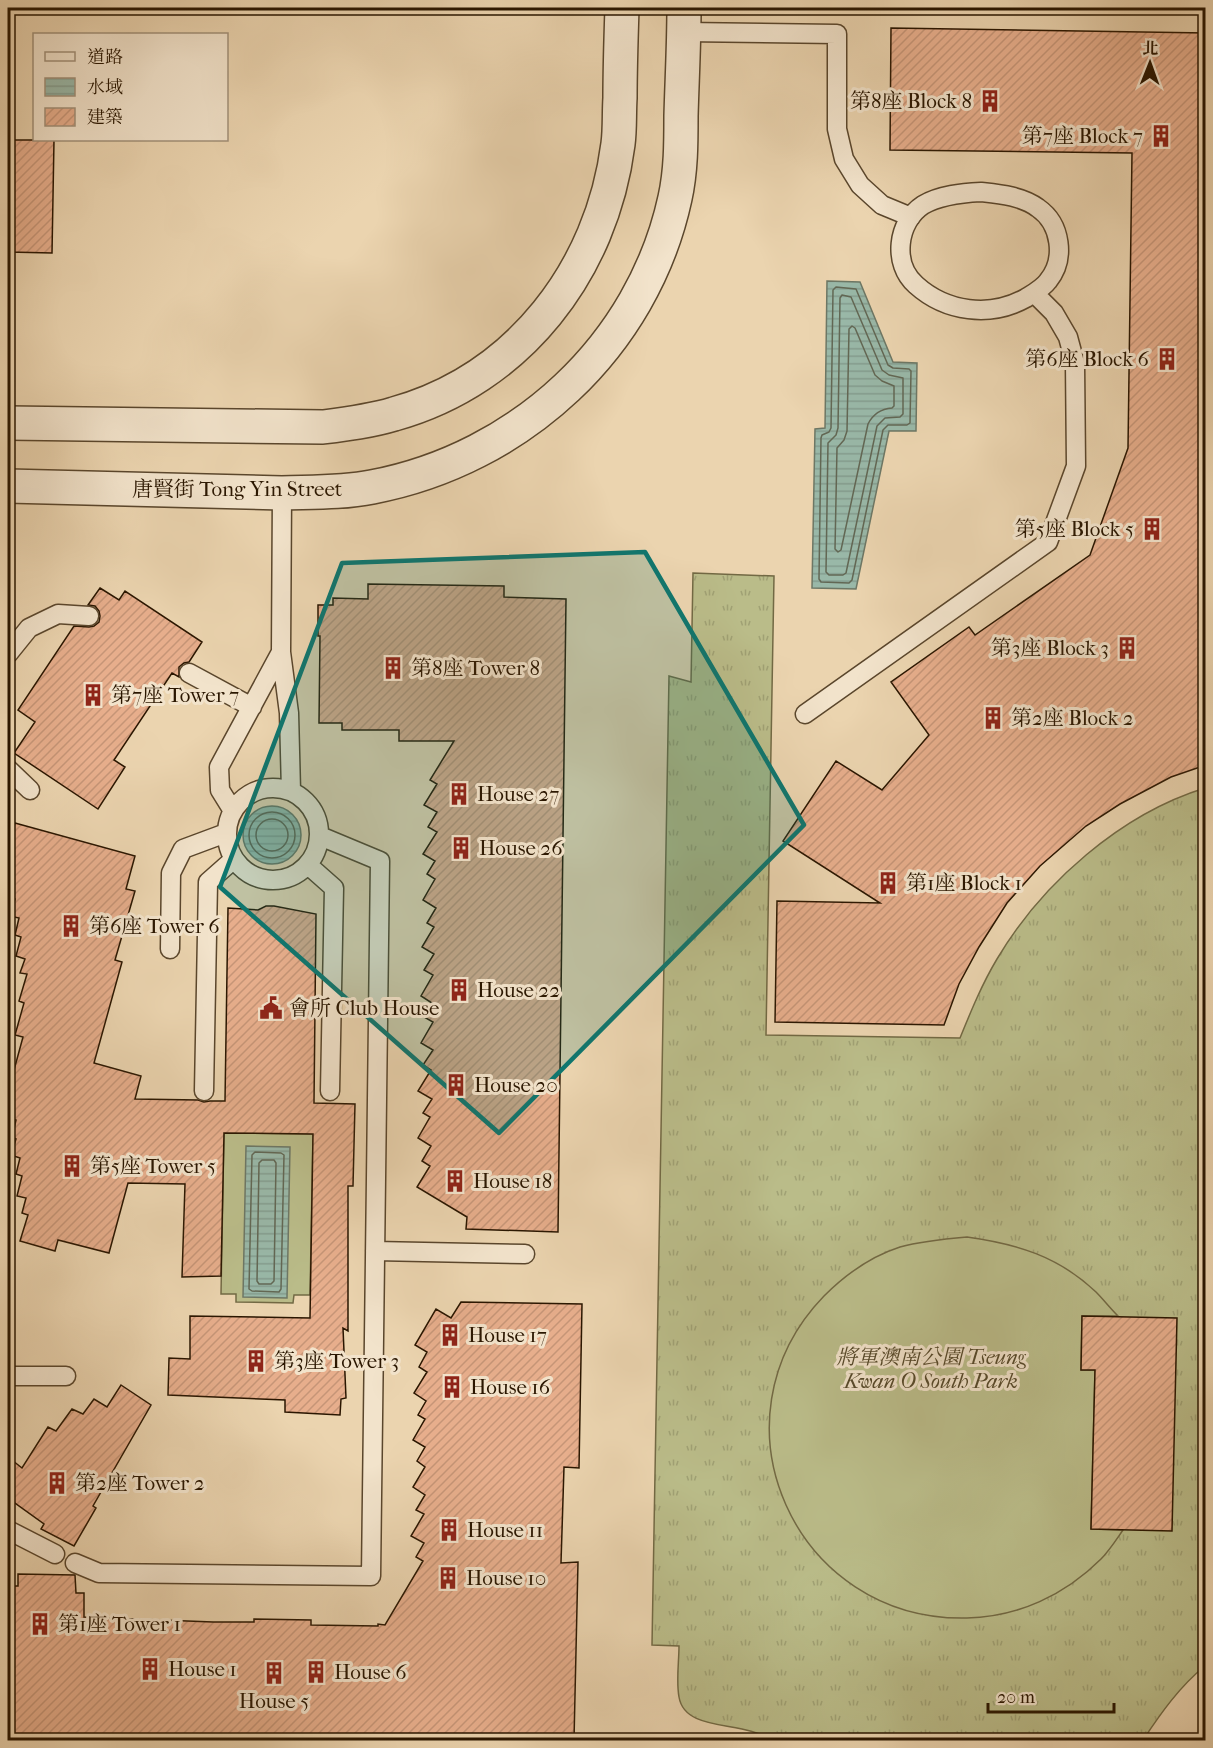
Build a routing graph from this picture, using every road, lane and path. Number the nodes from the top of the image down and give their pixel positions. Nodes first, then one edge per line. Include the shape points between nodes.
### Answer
1 (622, 8) edge
2 (684, 20) edge
3 (911, 217) junction
4 (1034, 293) junction
5 (8, 423) edge
6 (8, 486) edge
7 (282, 493) junction
8 (89, 616) dead end
9 (281, 652) junction
10 (8, 654) edge
11 (189, 673) dead end
12 (252, 707) junction
13 (805, 714) dead end
14 (8, 769) edge
15 (30, 790) dead end
16 (291, 791) junction
17 (233, 811) junction
18 (226, 833) junction
19 (320, 836) junction
20 (234, 859) junction
21 (308, 865) junction
22 (170, 949) dead end
23 (204, 1091) dead end
24 (330, 1091) dead end
25 (375, 1251) junction
26 (525, 1254) dead end
27 (8, 1376) edge
28 (66, 1376) dead end
29 (8, 1530) edge
30 (55, 1554) dead end
31 (75, 1563) dead end

1 - 5 street via 619,142 602,218 570,284 548,313 495,364 430,402 350,424 282,427
2 - 3 lane via 837,34 837,129 844,159 860,185 882,205
2 - 7 street, 唐賢街 Tong Yin Street via 676,196 664,239 646,280 625,320 599,355 534,417 457,462 371,487
3 - 4 lane via 903,231 902,265 910,279 936,300 987,310
3 - 4 lane via 923,205 961,193 1000,194 1038,207 1050,219 1059,251 1048,282
4 - 13 lane via 1054,313 1068,337 1075,363 1076,466 1048,542
6 - 7 street, 唐賢街 Tong Yin Street
7 - 9 lane
8 - 10 lane via 58,614 29,628
9 - 12 lane
9 - 16 lane via 289,713
11 - 12 lane
12 - 17 lane via 219,767 220,790
14 - 15 lane
16 - 17 lane via 278,787 252,792
16 - 19 lane via 313,808
17 - 18 lane
18 - 20 lane
18 - 22 lane via 183,849 171,873
19 - 21 lane via 317,852
19 - 25 lane via 380,861
20 - 21 lane via 256,877 270,880 297,874
20 - 23 lane via 208,882
21 - 24 lane via 334,888
25 - 26 lane
25 - 31 lane via 371,1576 99,1573
27 - 28 lane
29 - 30 lane

